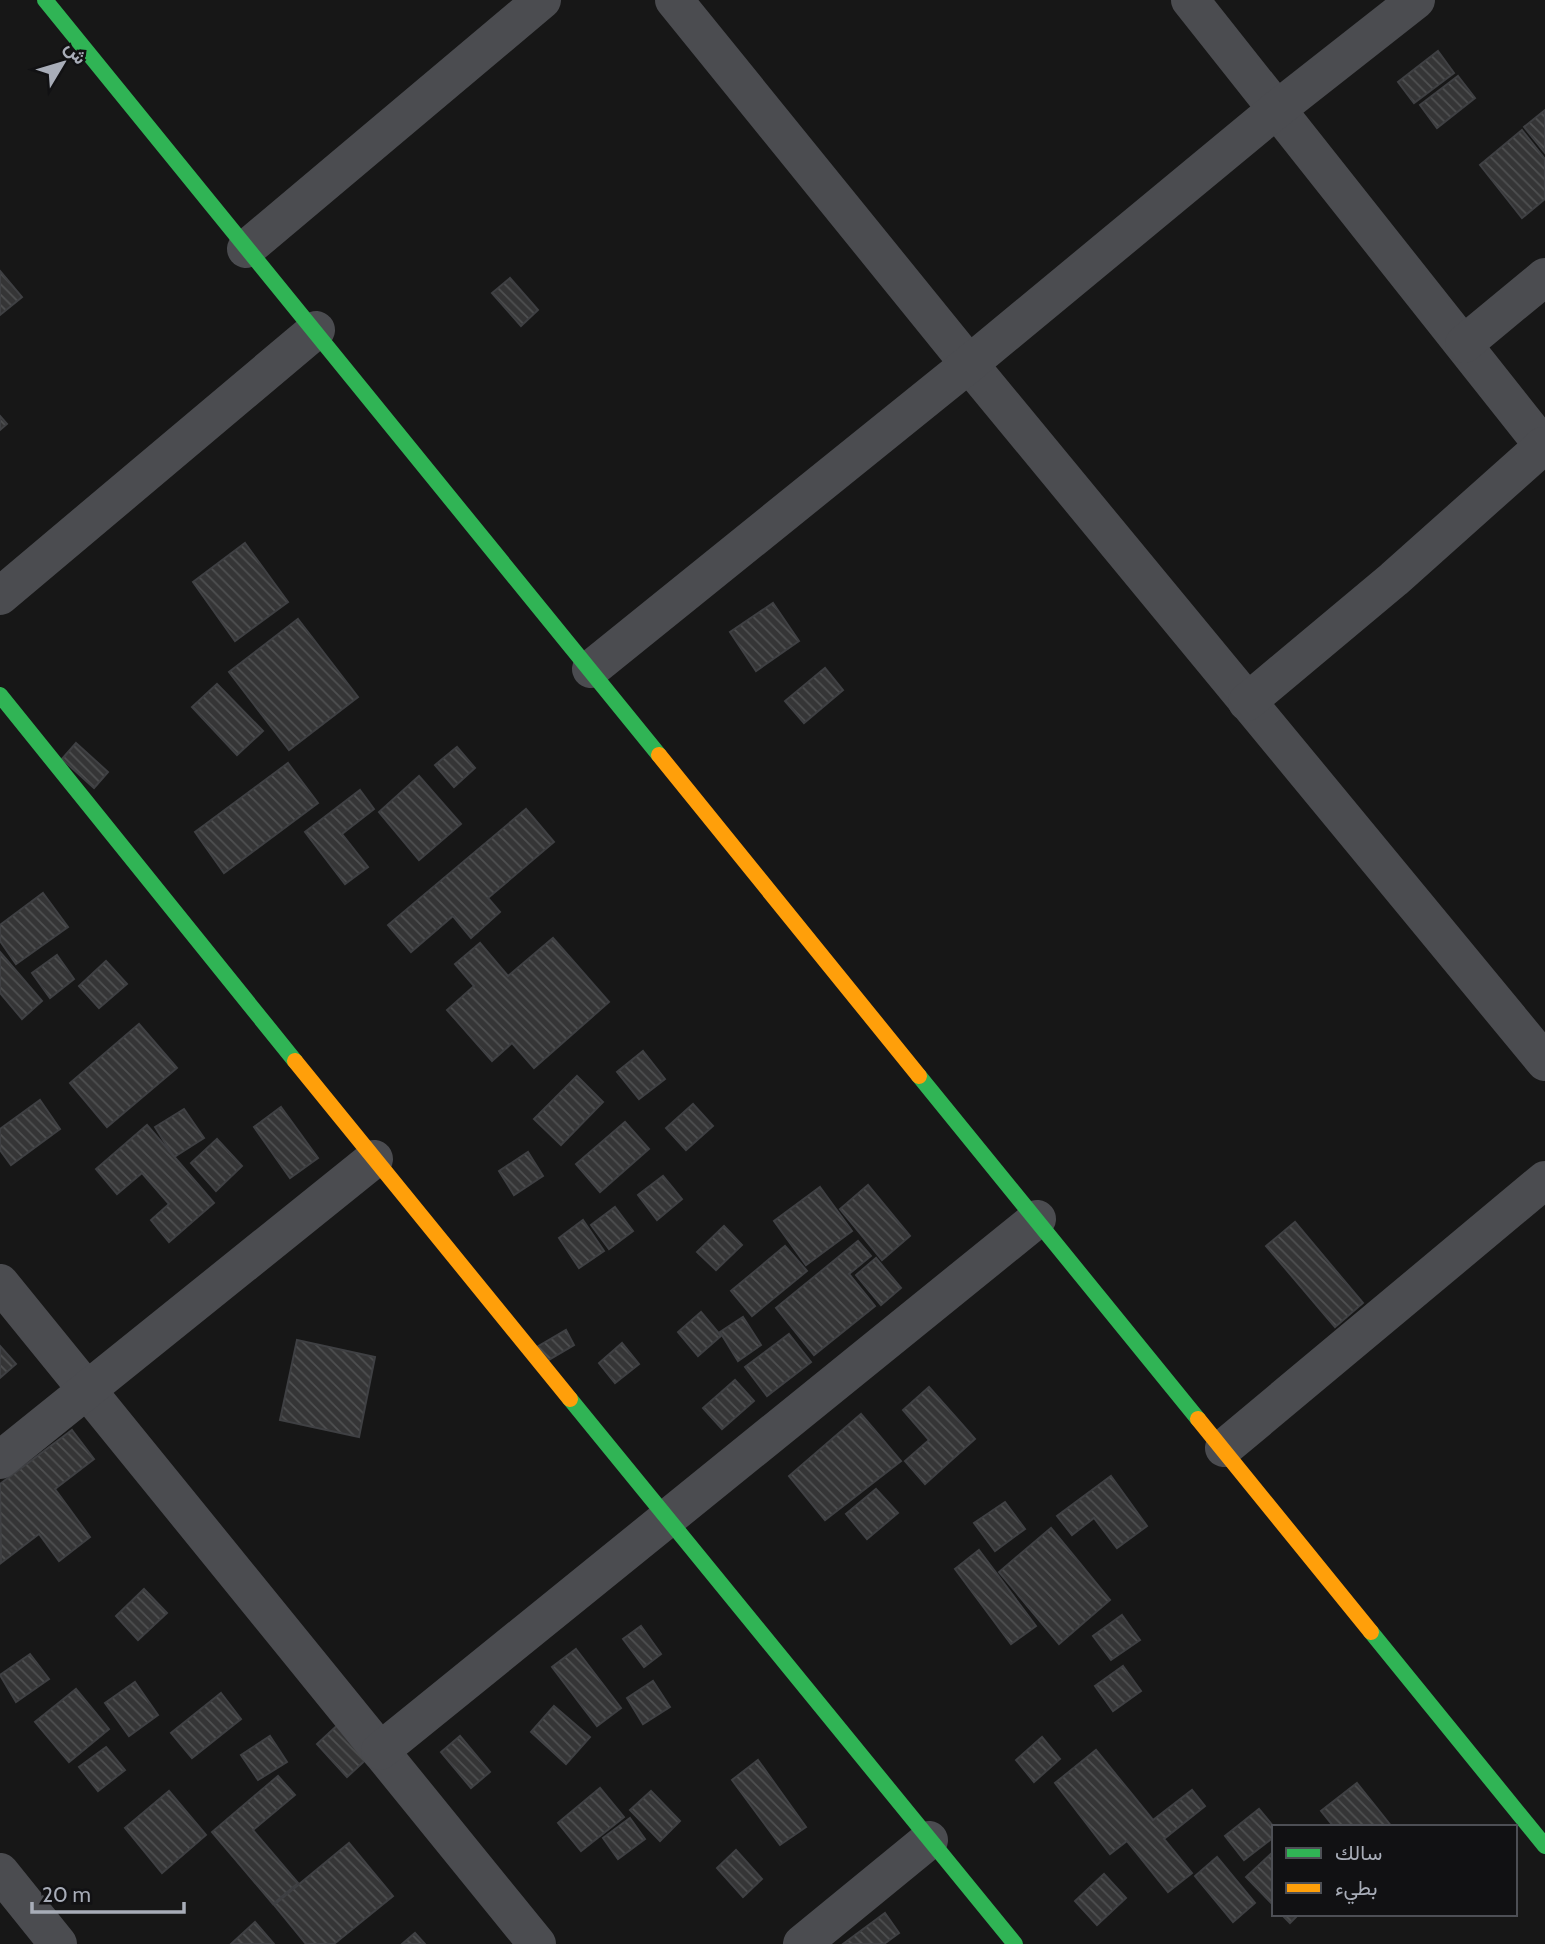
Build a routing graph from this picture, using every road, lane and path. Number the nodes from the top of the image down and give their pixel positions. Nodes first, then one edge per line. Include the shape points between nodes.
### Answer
1 (45, 0) edge
2 (542, 0) edge
3 (1190, 0) edge
4 (1416, 0) edge
5 (689, 5) edge
6 (1276, 110) junction
7 (246, 249) junction
8 (1545, 278) edge
9 (316, 330) junction
10 (1464, 344) junction
11 (969, 364) junction
12 (1544, 447) edge
13 (0, 596) edge
14 (591, 668) junction
15 (0, 695) edge
16 (1247, 702) junction
17 (1544, 1059) edge
18 (374, 1159) junction
19 (1545, 1181) edge
20 (1037, 1219) junction
21 (0, 1283) edge
22 (86, 1390) junction
23 (1224, 1448) junction
24 (0, 1460) edge
25 (667, 1519) junction
26 (380, 1751) junction
27 (929, 1840) junction
28 (1545, 1846) edge
29 (0, 1872) edge
30 (58, 1944) edge
31 (537, 1944) edge
32 (803, 1944) edge
33 (1015, 1944) edge

1 - 7 street
2 - 7 street
3 - 6 street
4 - 6 street
5 - 11 street
6 - 10 street
6 - 11 street
7 - 9 street
8 - 10 street
9 - 13 street
9 - 14 street
10 - 12 street
11 - 14 street
11 - 16 street
12 - 16 street
14 - 20 street
15 - 18 street
16 - 17 street
18 - 22 street
18 - 25 street
19 - 23 street
20 - 23 street
20 - 25 street
21 - 22 street
22 - 24 street
22 - 26 street
23 - 28 street
25 - 26 street
25 - 27 street
26 - 31 street
27 - 32 street
27 - 33 street
29 - 30 street

